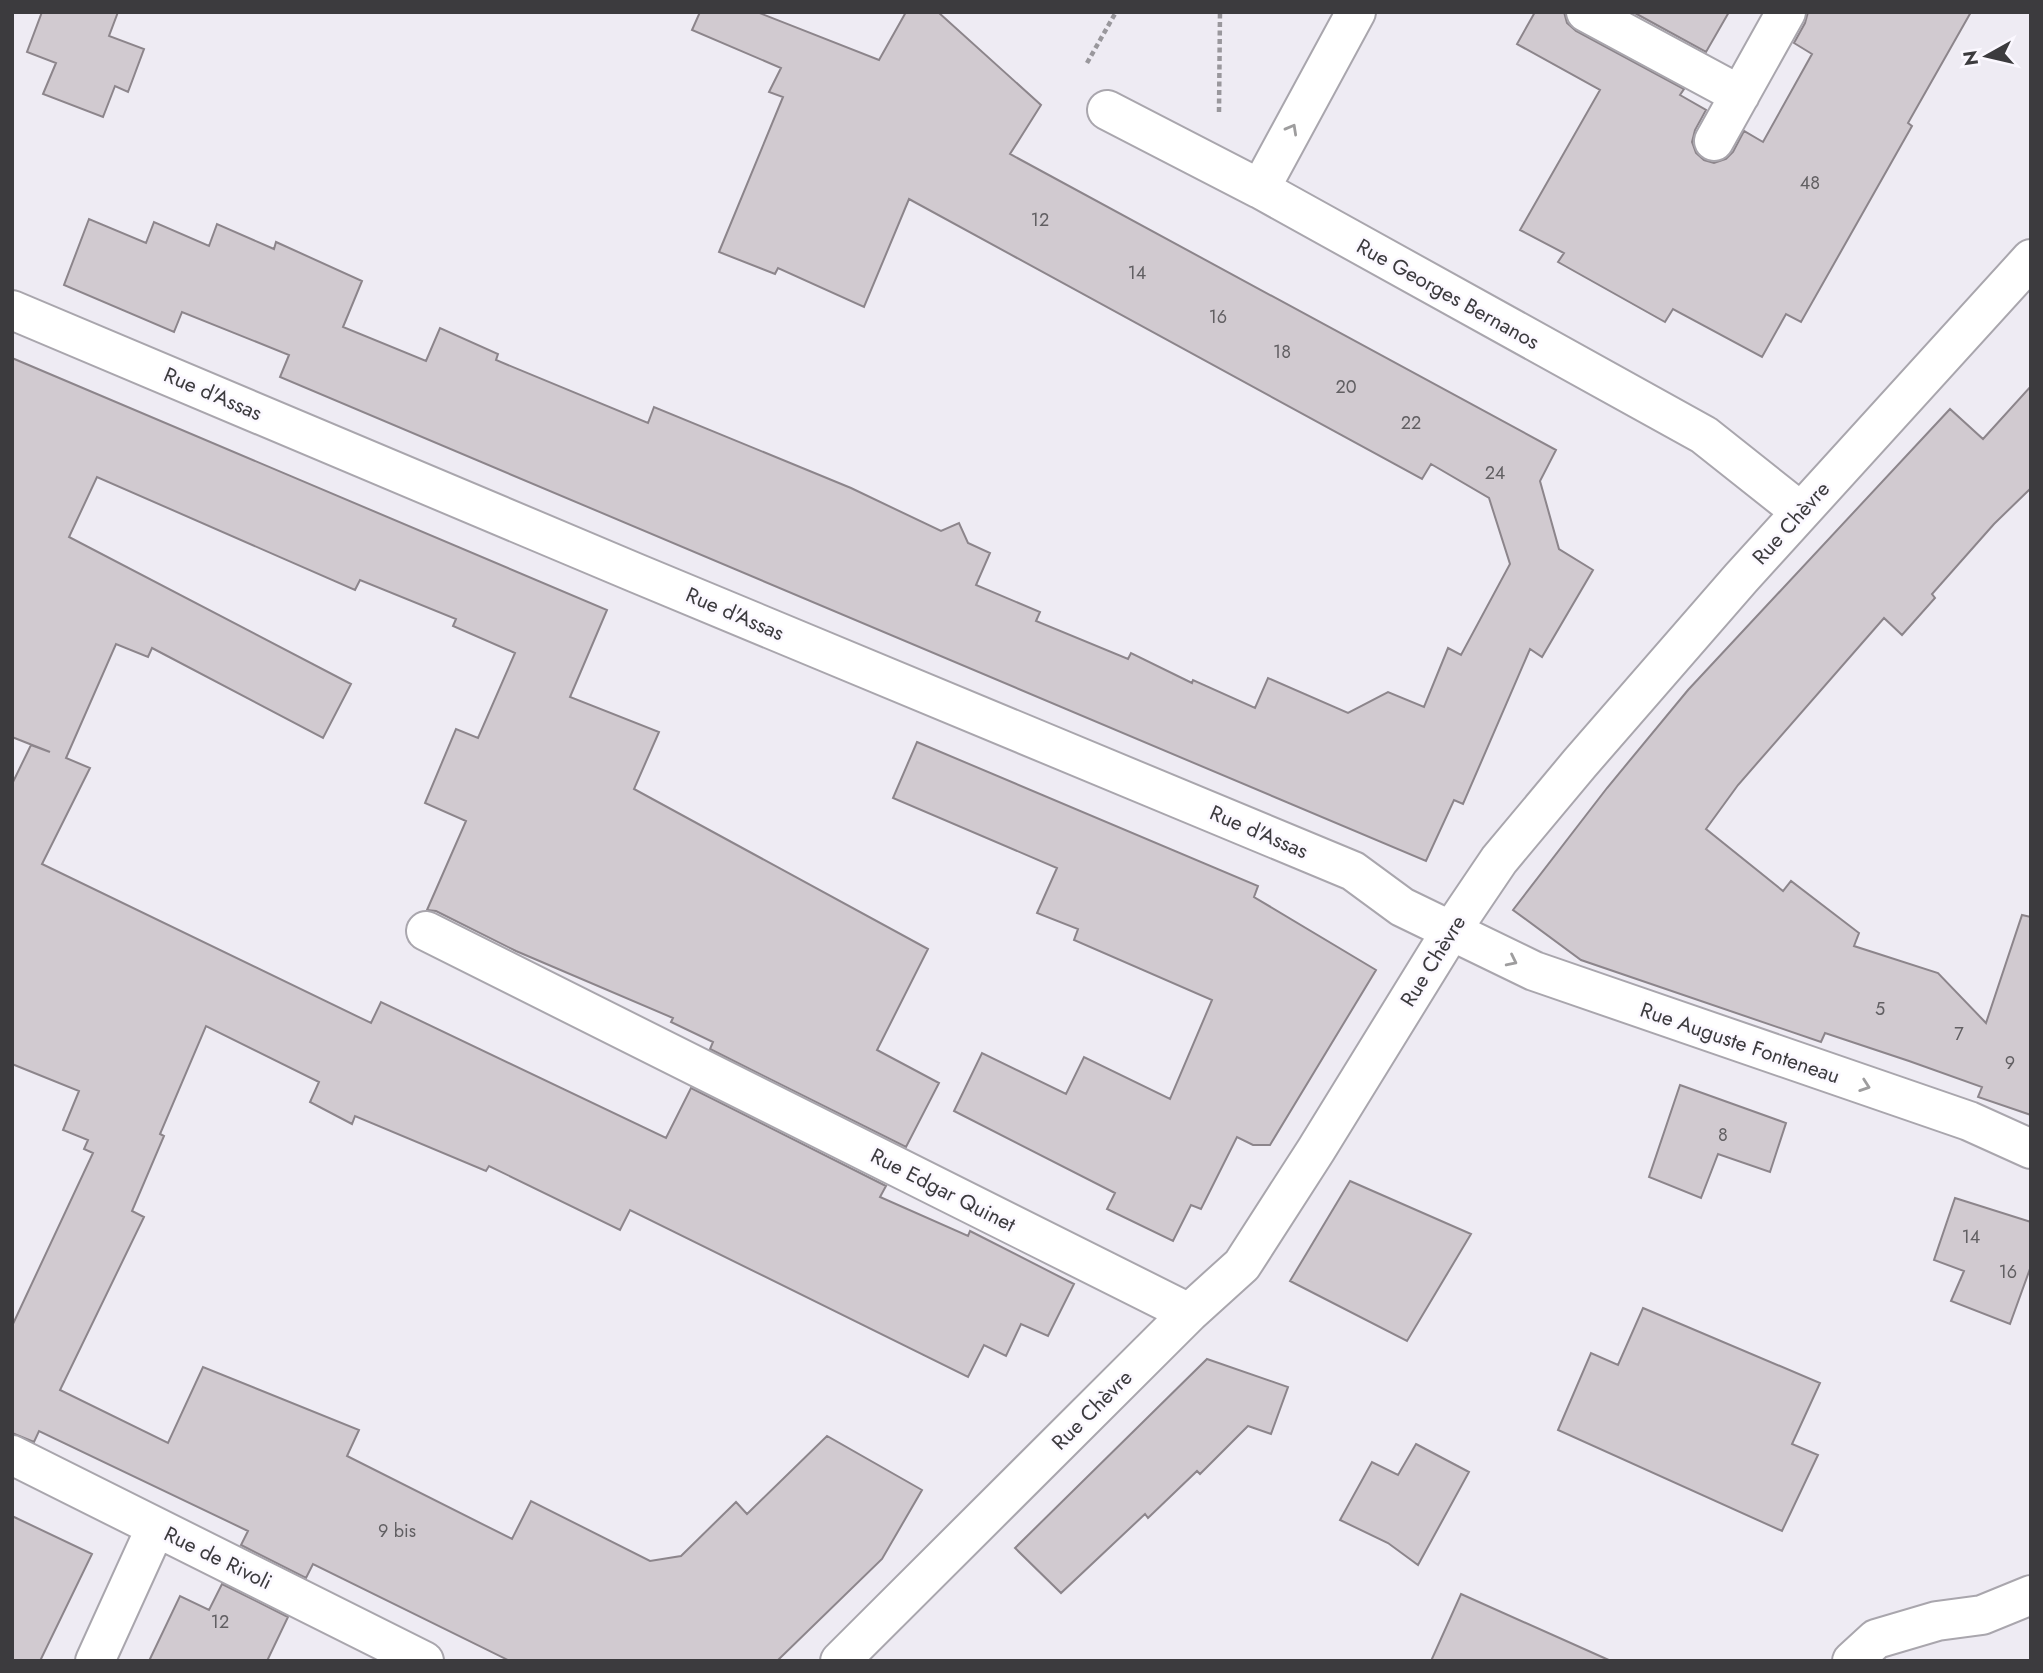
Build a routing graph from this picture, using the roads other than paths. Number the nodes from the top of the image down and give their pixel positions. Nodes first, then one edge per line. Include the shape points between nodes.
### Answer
1 (1356, 12) edge
2 (1586, 12) edge
3 (1786, 12) edge
4 (1740, 95) junction
5 (1107, 110) dead end
6 (1714, 141) dead end
7 (1260, 189) junction
8 (2031, 259) edge
9 (12, 310) edge
10 (1801, 512) junction
11 (426, 931) dead end
12 (1451, 931) junction
13 (2031, 1149) edge
14 (1189, 1313) junction
15 (12, 1455) edge
16 (156, 1527) junction
17 (2031, 1595) edge
18 (95, 1661) edge
19 (424, 1661) edge
20 (840, 1661) edge
21 (1852, 1661) edge

7 -> 1 street
2 - 4 street
3 - 4 street
4 - 6 street
5 - 7 street, Rue Georges Bernanos
7 - 10 street, Rue Georges Bernanos via 1704,435
8 - 10 street, Rue Chèvre
9 - 12 street, Rue d'Assas via 1353,871 1402,907
10 - 12 street, Rue Chèvre via 1572,772 1499,860
11 - 14 street, Rue Edgar Quinet
12 -> 13 street, Rue Auguste Fonteneau via 1534,971 1969,1121
12 - 14 street, Rue Chèvre via 1242,1265
14 - 20 street, Rue Chèvre
15 - 16 street, Rue de Rivoli
16 - 18 street
16 - 19 street, Rue de Rivoli
17 - 21 street via 1982,1615 1937,1621 1875,1639

